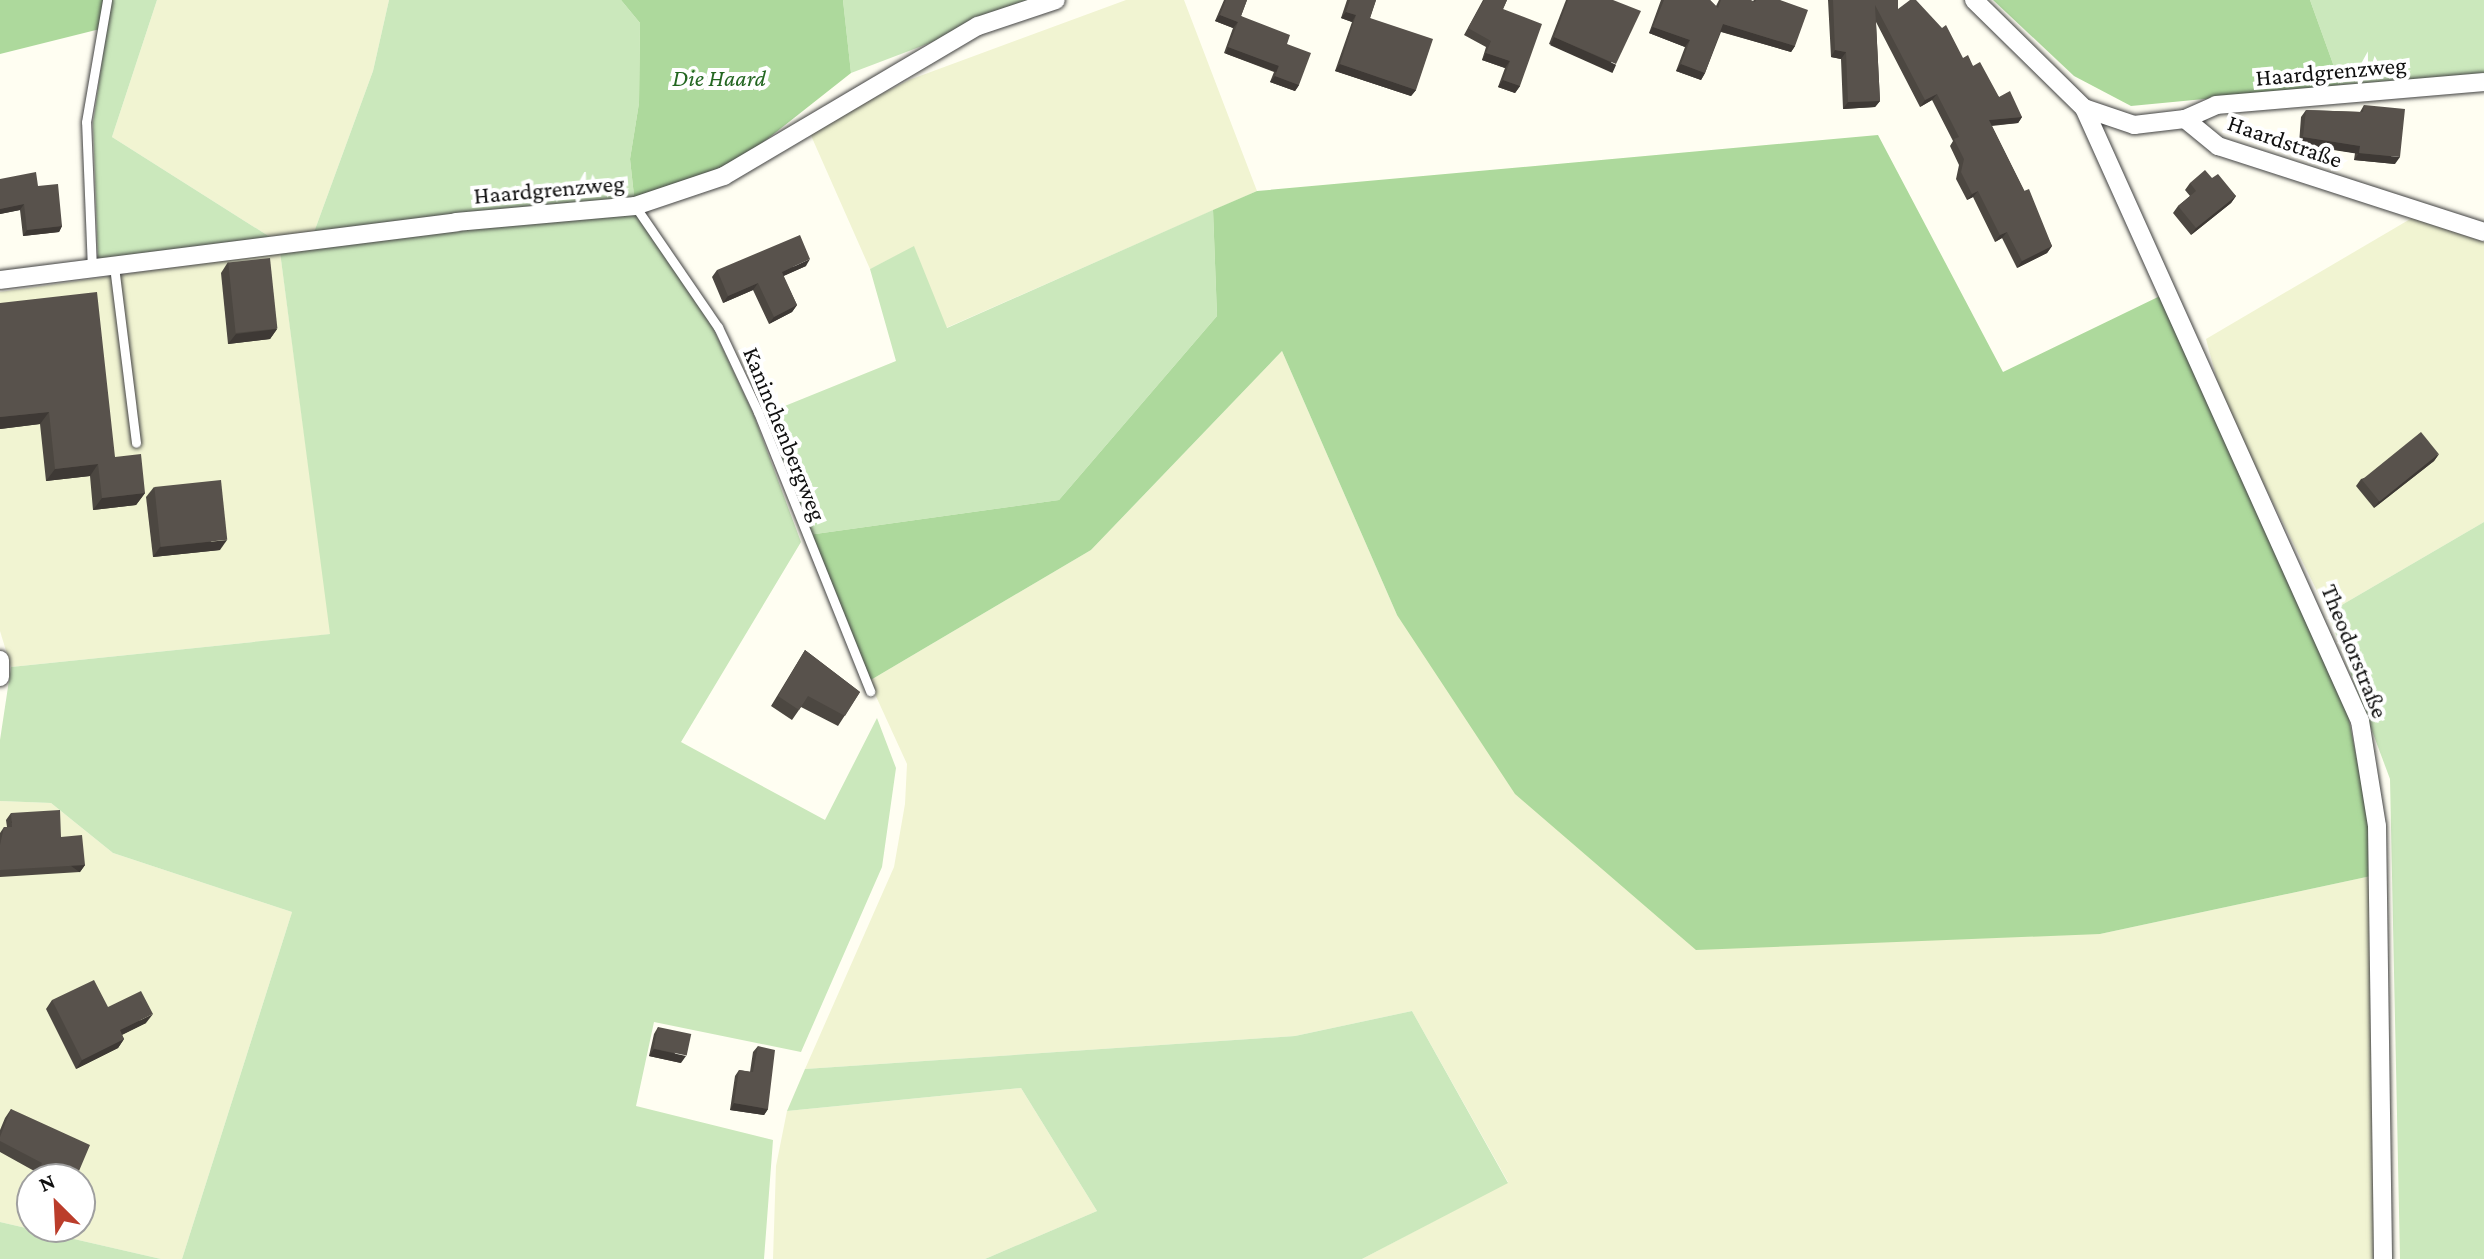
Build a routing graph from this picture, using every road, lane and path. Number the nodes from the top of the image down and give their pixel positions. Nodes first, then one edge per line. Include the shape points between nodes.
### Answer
1 (107, 0) edge
2 (1056, 0) edge
3 (1974, 0) edge
4 (2484, 82) edge
5 (2084, 108) junction
6 (2185, 119) junction
7 (635, 206) junction
8 (2484, 232) edge
9 (114, 266) junction
10 (92, 269) junction
11 (0, 280) edge
12 (136, 443) dead end
13 (0, 660) edge
14 (0, 677) edge
15 (870, 691) dead end
16 (2383, 1259) edge

1 - 10 lane via 86,122
2 - 7 street, Haardgrenzweg via 978,26 724,176
3 - 5 street
4 - 6 street, Haardgrenzweg via 2216,105
5 - 6 street via 2134,125
5 - 16 street, Theodorstraße via 2360,721 2377,826
6 - 8 street, Haardstraße via 2218,146
7 - 9 street, Haardgrenzweg via 456,222
7 - 15 lane, Kaninchenbergweg via 718,327 758,412
9 - 10 street, Haardgrenzweg
9 - 12 lane
10 - 11 street, Haardgrenzweg
13 - 14 street

